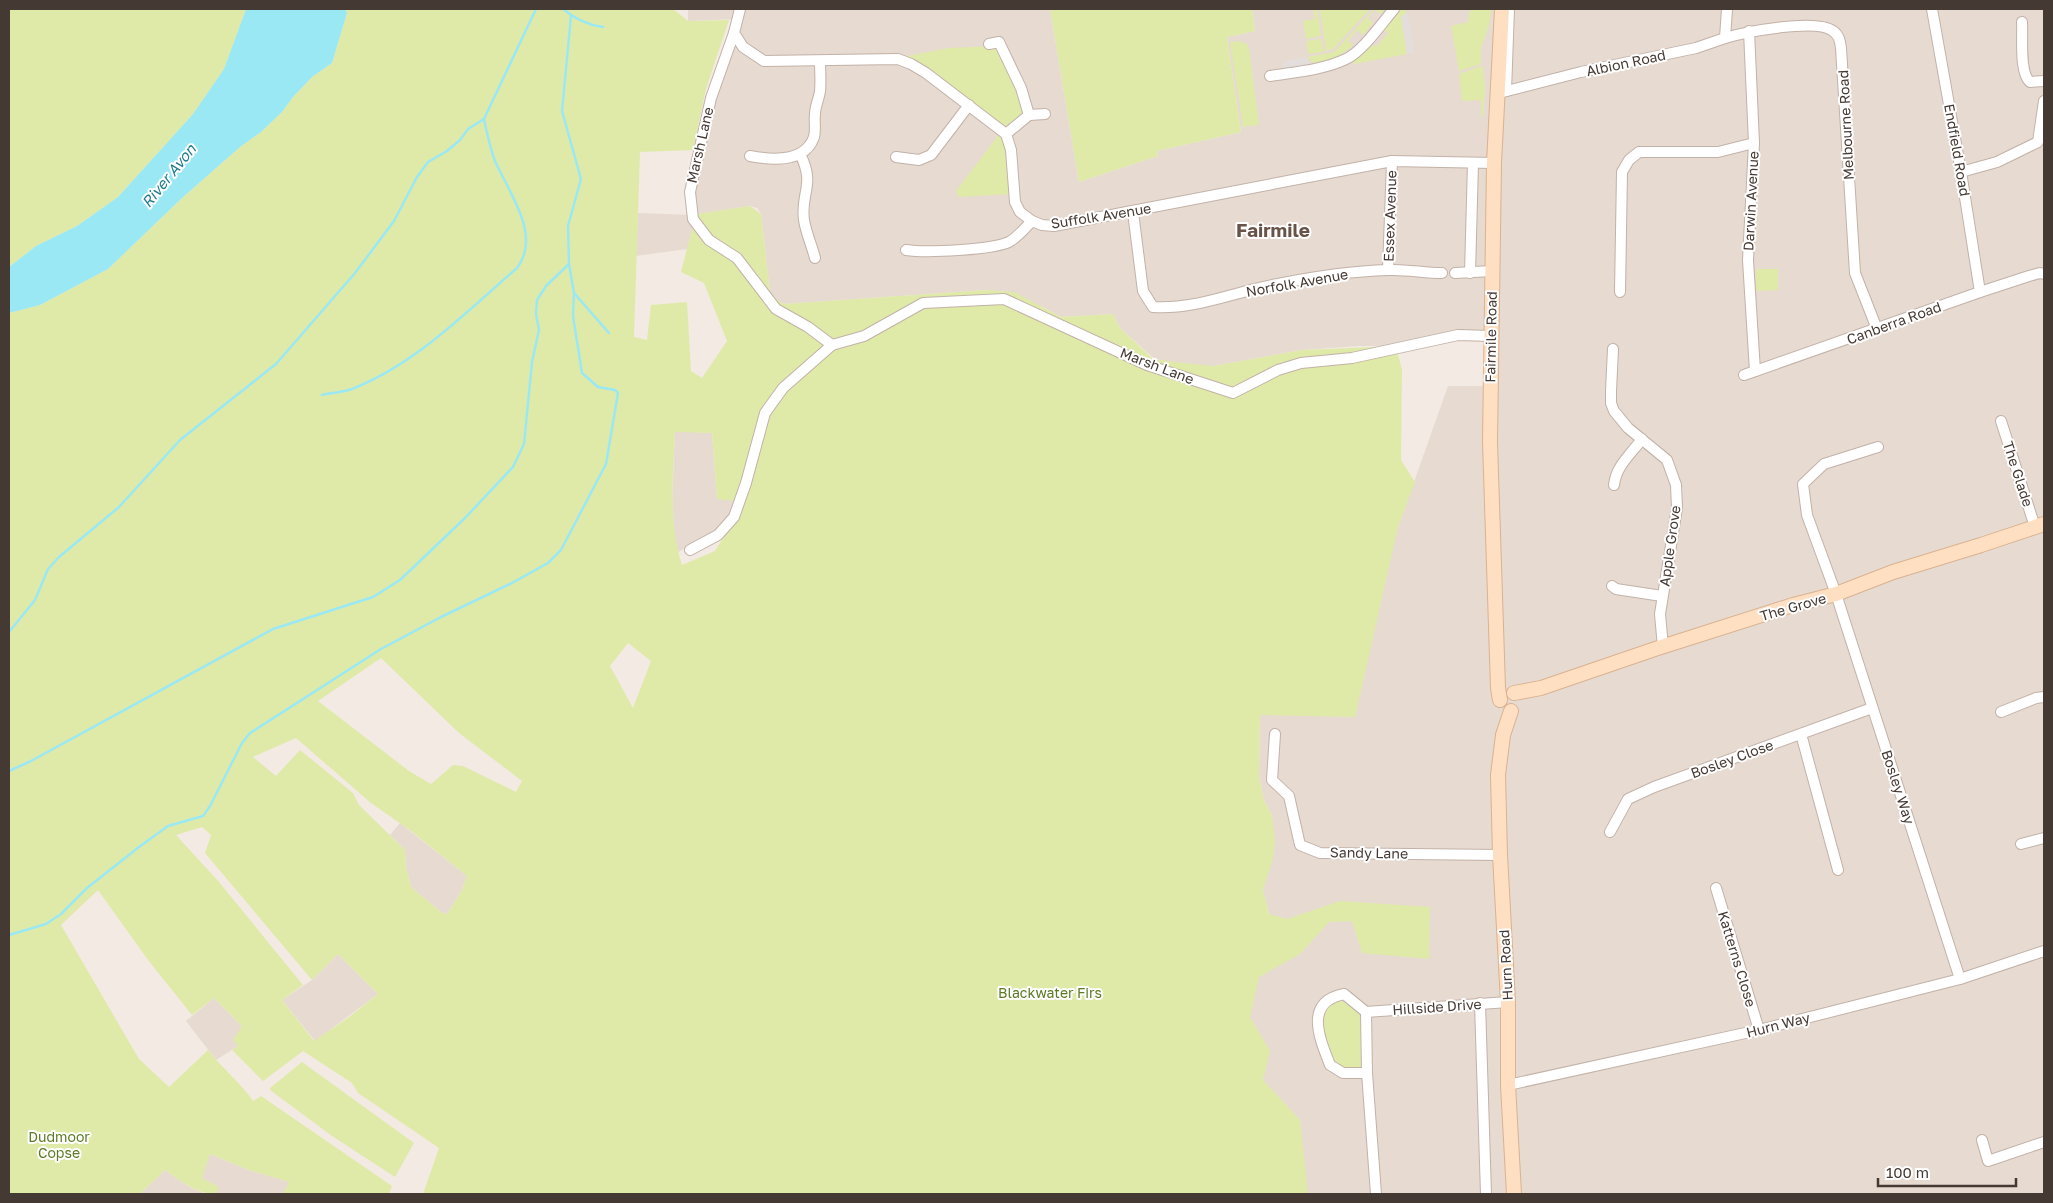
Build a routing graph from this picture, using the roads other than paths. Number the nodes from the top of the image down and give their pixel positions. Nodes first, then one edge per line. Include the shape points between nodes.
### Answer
1 (740, 9) edge
2 (1394, 9) edge
3 (1502, 9) edge
4 (1509, 9) edge
5 (1727, 9) edge
6 (1932, 9) edge
7 (2022, 22) dead end
8 (1749, 31) junction
9 (734, 33) junction
10 (1725, 38) junction
11 (989, 44) dead end
12 (820, 60) junction
13 (1270, 76) dead end
14 (2044, 81) edge
15 (1503, 92) junction
16 (2044, 101) edge
17 (969, 105) junction
18 (1045, 114) dead end
19 (1029, 115) junction
20 (1006, 134) junction
21 (1754, 143) junction
22 (800, 154) junction
23 (750, 156) dead end
24 (896, 157) dead end
25 (1392, 161) junction
26 (1473, 163) junction
27 (1494, 163) junction
28 (1961, 172) junction
29 (1133, 212) junction
30 (1032, 221) junction
31 (906, 250) dead end
32 (815, 258) dead end
33 (1388, 270) junction
34 (1492, 271) junction
35 (1442, 273) dead end
36 (1455, 273) dead end
37 (1470, 273) junction
38 (2044, 274) edge
39 (1623, 286) dead end
40 (1980, 292) junction
41 (1877, 328) junction
42 (1491, 336) junction
43 (832, 345) junction
44 (1613, 350) dead end
45 (1756, 371) junction
46 (1744, 375) dead end
47 (2000, 421) dead end
48 (1642, 439) junction
49 (1878, 447) dead end
50 (1614, 485) dead end
51 (2040, 525) edge
52 (690, 550) dead end
53 (1612, 586) dead end
54 (1836, 594) junction
55 (1662, 596) junction
56 (1663, 647) junction
57 (2044, 697) edge
58 (1509, 701) junction
59 (1872, 708) junction
60 (2001, 712) dead end
61 (1275, 734) dead end
62 (1801, 734) junction
63 (1610, 832) dead end
64 (2044, 838) edge
65 (2021, 844) dead end
66 (1500, 855) junction
67 (1838, 870) dead end
68 (1716, 888) dead end
69 (2044, 951) edge
70 (1960, 979) junction
71 (1508, 1002) junction
72 (1480, 1004) junction
73 (1366, 1012) junction
74 (1759, 1030) junction
75 (1367, 1072) junction
76 (1508, 1085) junction
77 (1982, 1140) dead end
78 (2044, 1142) edge
79 (1376, 1194) edge
80 (1486, 1194) edge
81 (1514, 1194) edge

1 - 9 street, Marsh Lane
2 - 13 street via 1347,59
3 - 15 main road, Fairmile Road
4 - 15 street
5 - 10 street
6 - 28 street, Endfield Road
7 - 14 street via 2026,79 2030,82
8 - 10 street, Melbourne Road
8 - 21 street, Darwin Avenue
8 - 41 street, Melbourne Road via 1821,26 1839,37 1854,274
9 - 12 street via 743,47 764,61
9 - 43 street, Marsh Lane via 711,98 690,192 693,219 709,240 738,258 776,309
10 - 15 street, Albion Road via 1696,48
11 - 19 street via 999,42 1021,88
12 - 17 street via 886,59 906,62
12 - 22 street via 814,137
15 - 27 main road, Fairmile Road
16 - 28 street via 2038,142 1997,162
17 - 20 street
17 - 24 street via 931,155 919,160
18 - 19 street
19 - 20 street
20 - 30 street, Suffolk Avenue via 1011,150 1015,202 1020,212
21 - 39 street via 1718,152 1638,152 1629,160 1622,172
21 - 45 street, Darwin Avenue via 1748,260
22 - 23 street via 767,159
22 - 32 street via 808,177 804,220
25 - 26 street, Suffolk Avenue
25 - 29 street, Suffolk Avenue
25 - 33 street, Essex Avenue
26 - 27 street, Suffolk Avenue
26 - 37 street
27 - 34 main road, Fairmile Road
28 - 40 street, Endfield Road
29 - 30 street, Suffolk Avenue via 1054,226
29 - 33 street, Norfolk Avenue via 1143,292 1154,307 1198,304 1276,284
30 - 31 street via 1008,242 996,245 946,251
33 - 35 street, Norfolk Avenue
34 - 37 street
34 - 42 main road, Fairmile Road
36 - 37 street
38 - 40 street, Canberra Road
40 - 41 street, Canberra Road
41 - 45 street, Canberra Road
42 - 43 street, Marsh Lane via 1458,335 1352,358 1302,363 1278,370 1233,392 1147,365 1004,299 923,302 864,336
42 - 58 main road, Fairmile Road via 1490,442 1497,666
43 - 52 street, Marsh Lane via 783,388 765,413 734,517 718,535
44 - 48 street, Apple Grove via 1611,403 1620,418
45 - 46 street, Canberra Road
47 - 51 street, The Glade
48 - 50 street via 1620,466
48 - 55 street, Apple Grove via 1667,460 1676,485 1677,508
49 - 54 street, Bosley Way via 1824,464 1803,484 1807,515
51 - 54 main road, The Grove via 1893,572
53 - 55 street
54 - 56 main road, The Grove
54 - 59 street, Bosley Way
55 - 56 street, Apple Grove
56 - 58 main road, The Grove
57 - 60 street
58 - 66 main road, Hurn Road via 1498,775
59 - 62 street, Bosley Close
59 - 70 street, Bosley Way
61 - 66 street, Sandy Lane via 1272,780 1289,796 1300,845 1320,853
62 - 63 street, Bosley Close via 1628,799
62 - 67 street
64 - 65 street
66 - 71 main road, Hurn Road
68 - 74 street, Katterns Close
69 - 70 street, Hurn Way
70 - 74 street, Hurn Way
71 - 72 street, Hillside Drive
71 - 76 main road, Hurn Road
72 - 73 street, Hillside Drive
72 - 80 street, Hurn Road
73 - 75 street
73 - 75 street via 1344,994 1332,996 1321,1005 1317,1022 1330,1066 1343,1073
74 - 76 street, Hurn Way
75 - 79 street
76 - 81 main road, Hurn Road
77 - 78 street via 1988,1161

